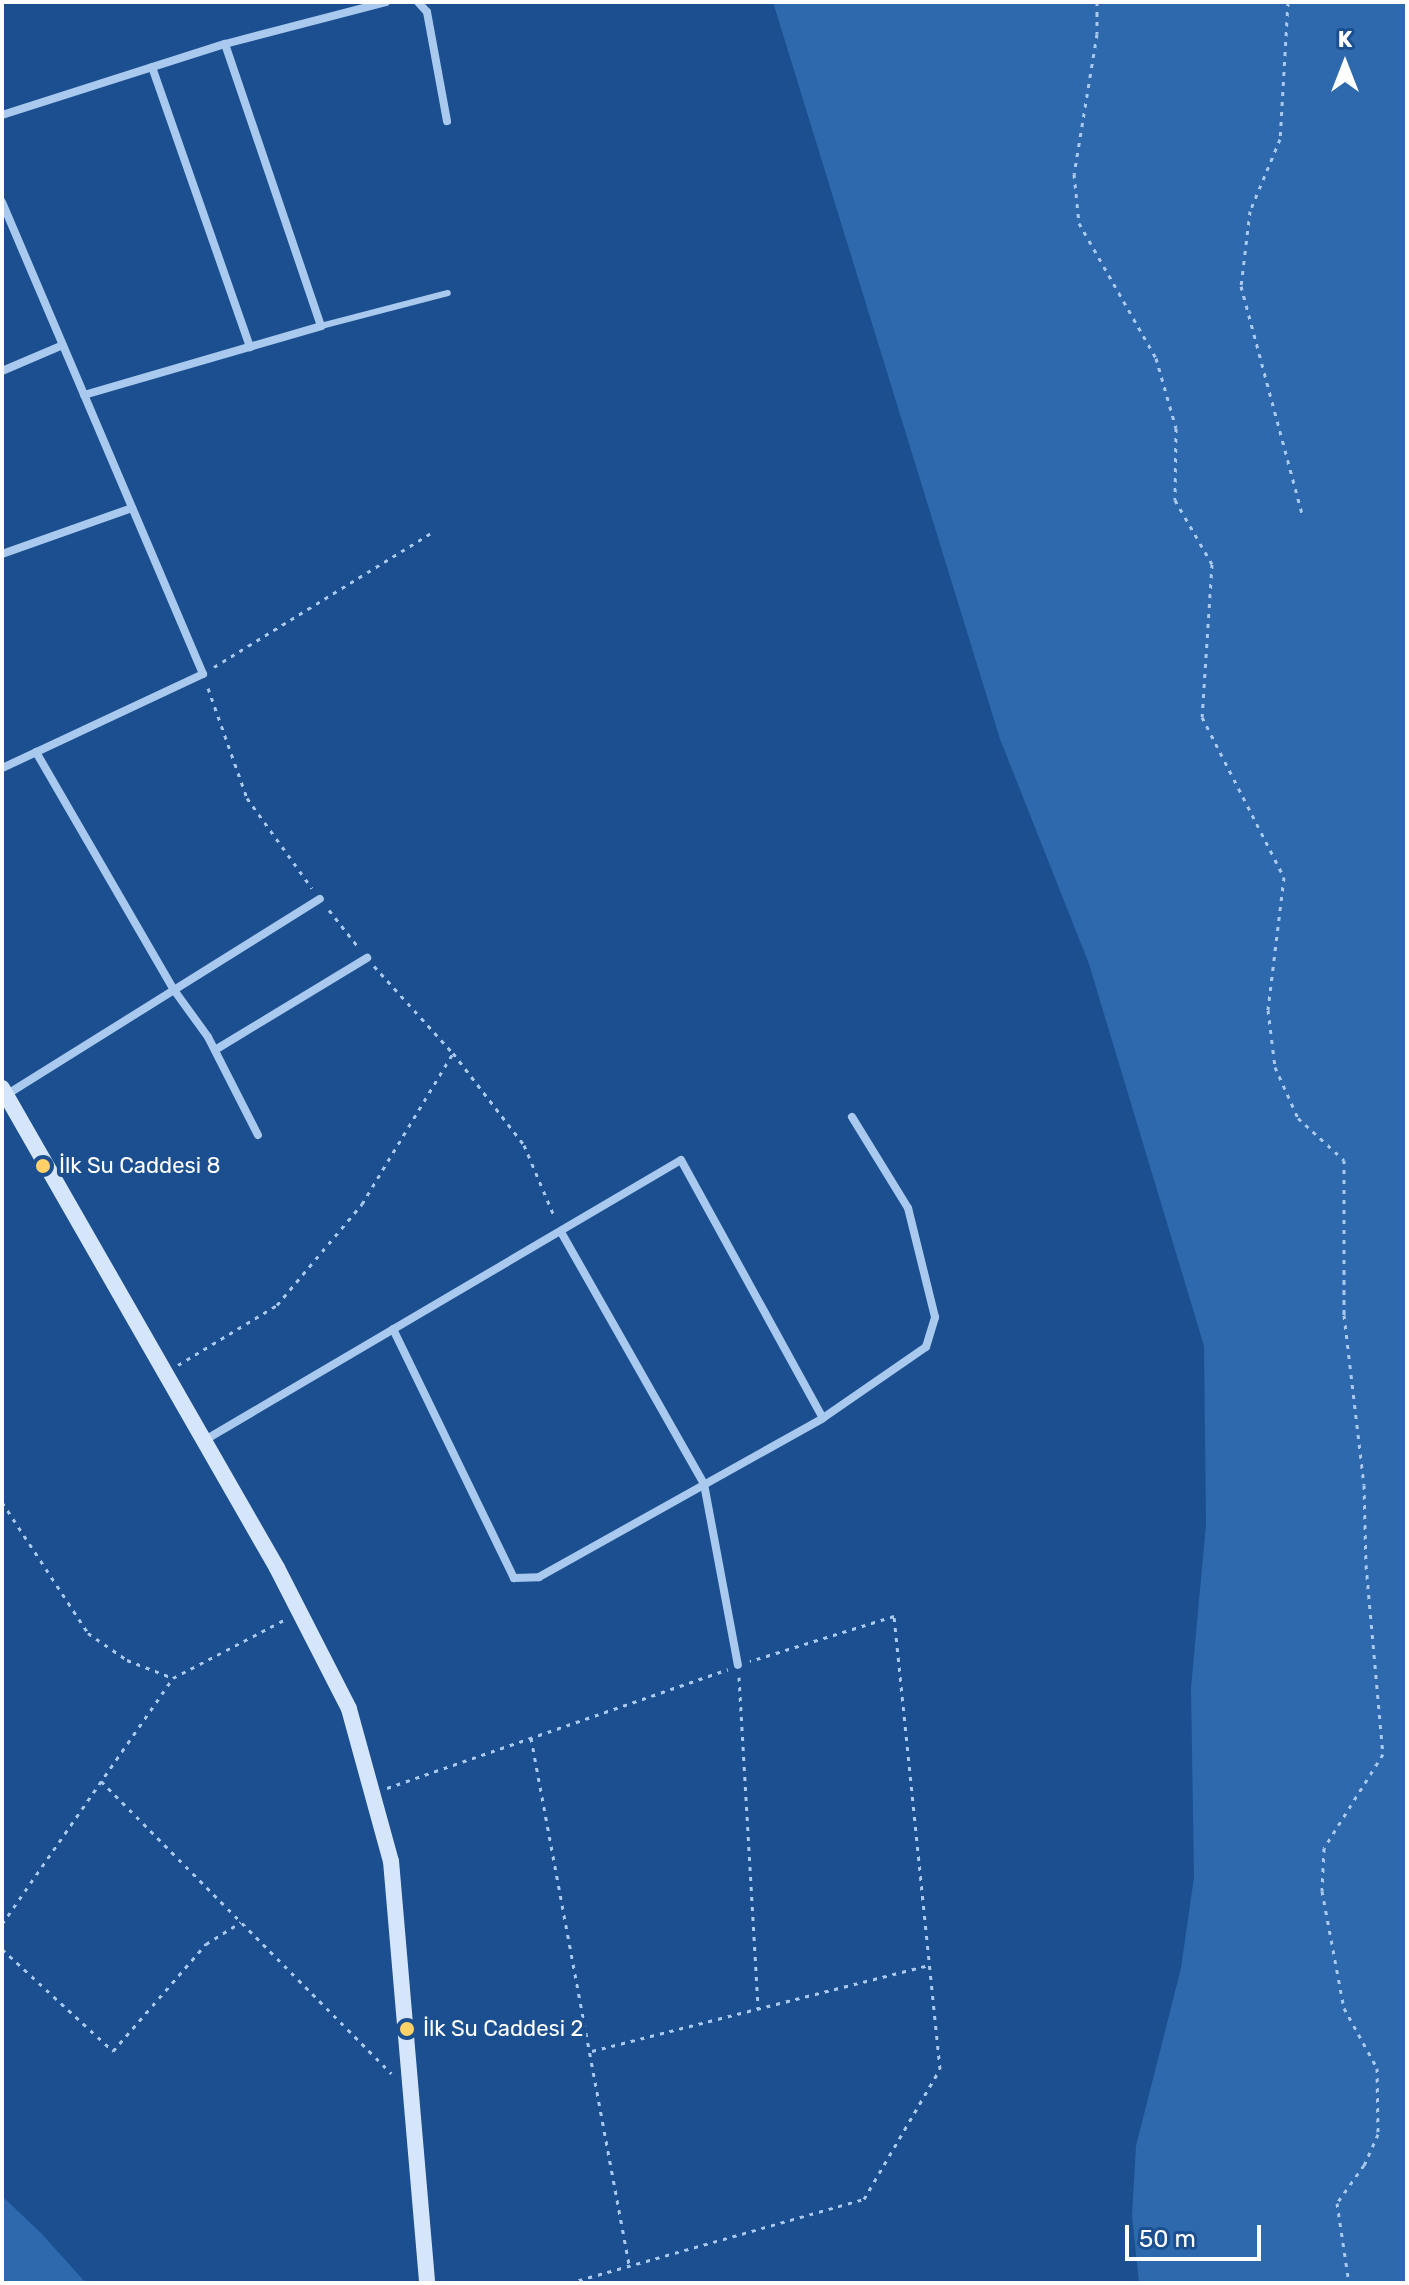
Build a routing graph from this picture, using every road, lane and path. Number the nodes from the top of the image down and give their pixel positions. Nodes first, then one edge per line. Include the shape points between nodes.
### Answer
1 (386, 2) edge
2 (418, 2) edge
3 (1097, 2) edge
4 (1288, 2) edge
5 (225, 44) junction
6 (152, 67) junction
7 (2, 115) edge
8 (447, 121) dead end
9 (2, 202) edge
10 (448, 293) dead end
11 (321, 326) junction
12 (63, 345) junction
13 (250, 347) junction
14 (2, 371) edge
15 (84, 395) junction
16 (132, 508) junction
17 (1303, 517) dead end
18 (434, 531) dead end
19 (2, 554) edge
20 (203, 674) junction
21 (36, 752) junction
22 (2, 768) edge
23 (320, 899) junction
24 (367, 958) junction
25 (174, 990) junction
26 (215, 1050) junction
27 (453, 1053) junction
28 (4, 1091) edge
29 (852, 1117) dead end
30 (258, 1135) dead end
31 (561, 1232) junction
32 (393, 1329) junction
33 (163, 1374) junction
34 (823, 1418) junction
35 (202, 1442) junction
36 (704, 1484) junction
37 (2, 1502) edge
38 (300, 1612) junction
39 (738, 1665) junction
40 (173, 1678) junction
41 (531, 1738) junction
42 (101, 1781) junction
43 (372, 1793) junction
44 (241, 1922) junction
45 (2, 1924) edge
46 (2, 1949) edge
47 (929, 1965) junction
48 (758, 2007) junction
49 (591, 2051) junction
50 (392, 2074) dead end
51 (629, 2264) junction
52 (427, 2283) edge
53 (569, 2283) edge
54 (1349, 2283) edge

1 - 5 street
2 - 8 street via 427,12
3 - 54 path via 1097,34 1074,174 1079,223 1156,358 1176,428 1175,500 1212,564 1202,717 1284,877 1268,1010 1275,1067 1298,1118 1344,1160 1344,1315 1364,1485 1383,1754 1324,1848 1322,1891 1344,2008 1377,2068 1378,2134 1337,2203
4 - 17 path via 1280,139 1250,211 1241,286
5 - 6 street
5 - 11 street
6 - 7 street
6 - 13 street
9 - 12 street
10 - 11 lane
11 - 13 street
12 - 14 street
12 - 15 street
13 - 15 street
15 - 16 street
16 - 19 street
16 - 20 street
18 - 20 path
20 - 21 street
20 - 23 path via 247,798
21 - 22 street
21 - 25 street
23 - 24 path
23 - 25 street
24 - 26 street
24 - 27 path
25 - 26 street
25 - 28 street
26 - 30 street
27 - 31 path via 524,1145
27 - 33 path via 362,1204 277,1305
28 - 33 street
29 - 34 street via 908,1208 935,1317 926,1347
31 - 32 street
31 - 34 street via 681,1160
31 - 36 street
32 - 35 street
32 - 36 street via 519,1581 539,1577
33 - 35 street
34 - 36 street
35 - 38 street
36 - 39 street
37 - 40 path via 88,1633 127,1660
38 - 40 path
38 - 43 street via 349,1709
39 - 41 path
39 - 47 path via 894,1616
39 - 48 path
40 - 42 path
41 - 43 path
41 - 49 path
42 - 44 path
42 - 45 path
43 - 52 street via 391,1861
44 - 46 path via 206,1944 113,2051
44 - 50 path
47 - 48 path
47 - 51 path via 940,2069 864,2199
48 - 49 path
49 - 51 path
51 - 53 path

